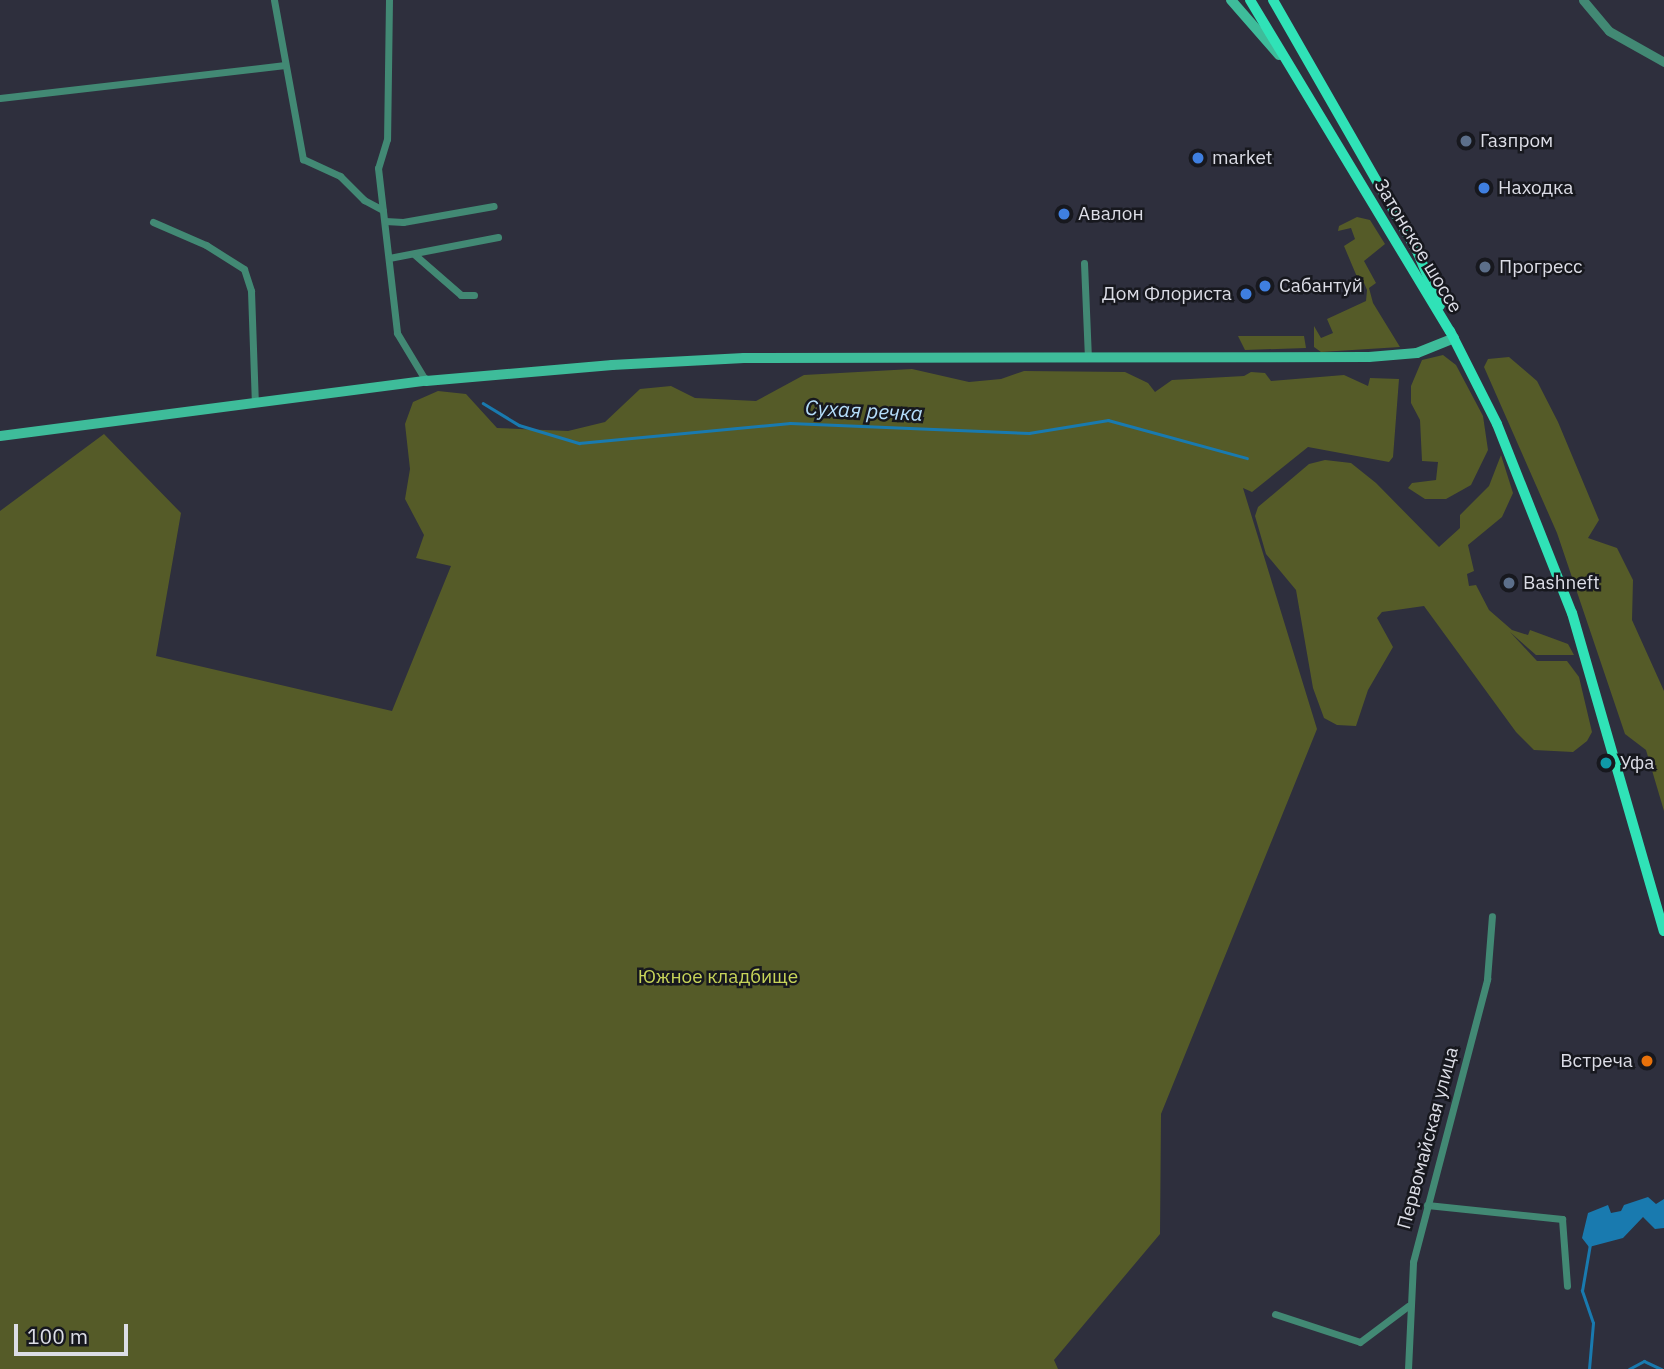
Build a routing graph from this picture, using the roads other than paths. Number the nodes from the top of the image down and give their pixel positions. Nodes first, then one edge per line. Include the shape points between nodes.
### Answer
1 (274, 0) edge
2 (389, 0) edge
3 (1231, 0) edge
4 (1248, 0) edge
5 (1273, 0) edge
6 (1583, 0) edge
7 (1664, 62) edge
8 (285, 65) junction
9 (1305, 87) junction
10 (0, 98) edge
11 (494, 206) dead end
12 (383, 210) junction
13 (385, 221) junction
14 (153, 222) dead end
15 (498, 237) dead end
16 (414, 254) junction
17 (389, 258) junction
18 (1084, 263) dead end
19 (474, 295) dead end
20 (1452, 335) junction
21 (1088, 357) junction
22 (426, 381) junction
23 (255, 403) junction
24 (0, 436) edge
25 (1492, 916) dead end
26 (1664, 931) edge
27 (1427, 1205) junction
28 (1567, 1286) dead end
29 (1408, 1306) junction
30 (1275, 1314) dead end
31 (1408, 1369) edge

1 - 8 street
2 - 12 street via 387,139 378,168
3 - 9 main road
4 - 9 main road, Затонское шоссе
5 - 20 main road, Затонское шоссе via 1418,253
6 - 7 street via 1609,31
8 - 10 street
8 - 12 street via 303,159 340,176 364,200
9 - 20 main road, Затонское шоссе via 1404,261
11 - 13 street
12 - 13 street
13 - 17 street
14 - 23 street via 206,245 244,269 251,291
15 - 16 street
16 - 17 street
16 - 19 street via 460,295
17 - 22 street via 397,333
18 - 21 street
20 - 21 main road via 1424,351 1387,356
20 - 26 main road via 1545,540 1611,744
21 - 22 main road via 744,358
22 - 23 main road
23 - 24 main road
25 - 27 street, Первомайская улица via 1487,979
27 - 28 street via 1562,1219
27 - 29 street, Первомайская улица
29 - 30 street via 1360,1342
29 - 31 street, Первомайская улица

